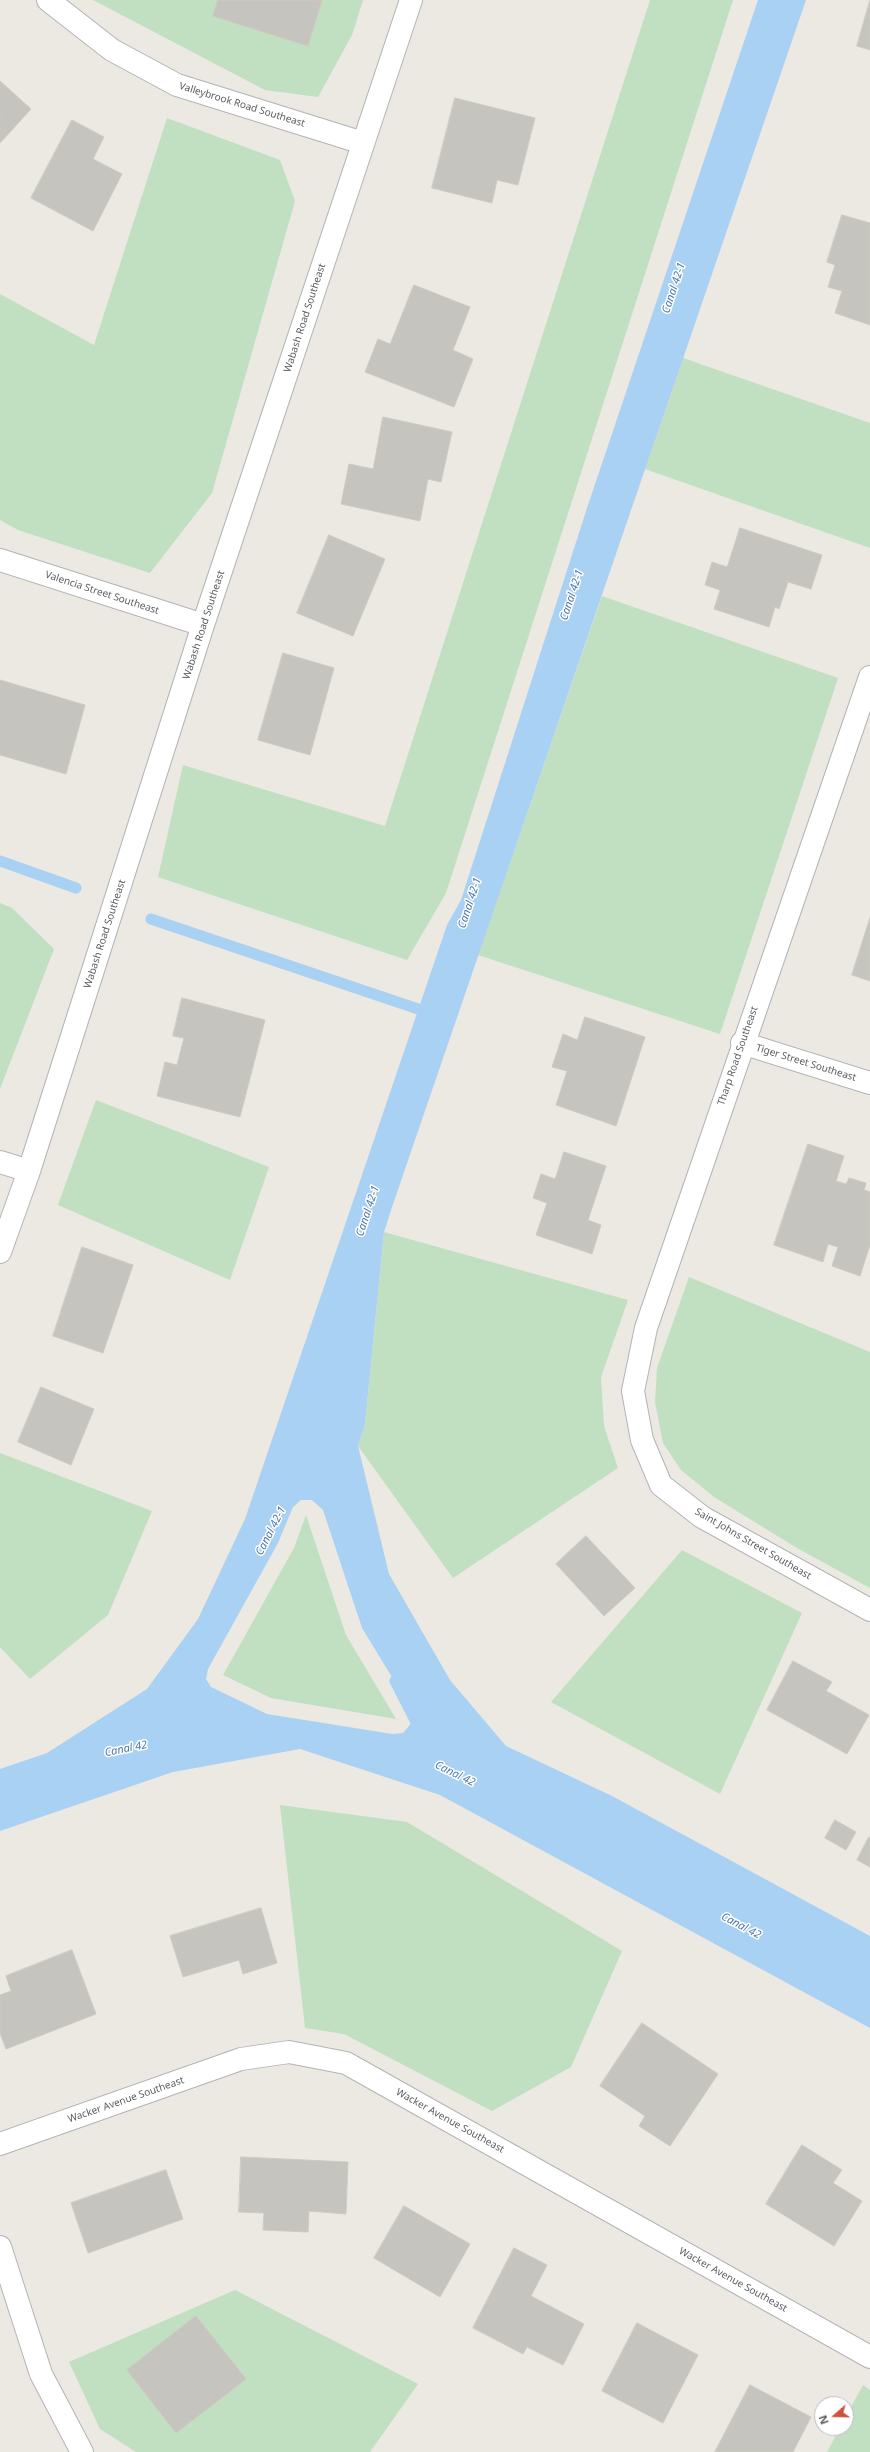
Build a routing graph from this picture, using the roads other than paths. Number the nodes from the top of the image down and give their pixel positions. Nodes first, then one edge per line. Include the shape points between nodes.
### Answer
1 (48, 0) edge
2 (411, 0) edge
3 (363, 143) junction
4 (0, 560) edge
5 (204, 625) junction
6 (870, 677) edge
7 (742, 1044) junction
8 (870, 1083) edge
9 (0, 1162) edge
10 (28, 1171) junction
11 (0, 1252) edge
12 (642, 1440) joint
13 (870, 1610) edge
14 (0, 2144) edge
15 (0, 2247) edge
16 (870, 2357) edge
17 (82, 2452) edge

1 - 3 street, Valleybrook Road Southeast via 112,50 177,85
2 - 3 street, Wabash Road Southeast
3 - 5 street, Wabash Road Southeast
4 - 5 street, Valencia Street Southeast
5 - 10 street, Wabash Road Southeast
6 - 7 street, Tharp Road Southeast
7 - 8 street, Tiger Street Southeast
7 - 12 street, Tharp Road Southeast via 646,1328 633,1391
9 - 10 street
10 - 11 street, Wabash Road Southeast
12 - 13 street, Saint Johns Street Southeast via 661,1485 702,1517
14 - 16 street, Wacker Avenue Southeast via 241,2059 289,2052 346,2063
15 - 17 street via 41,2374

